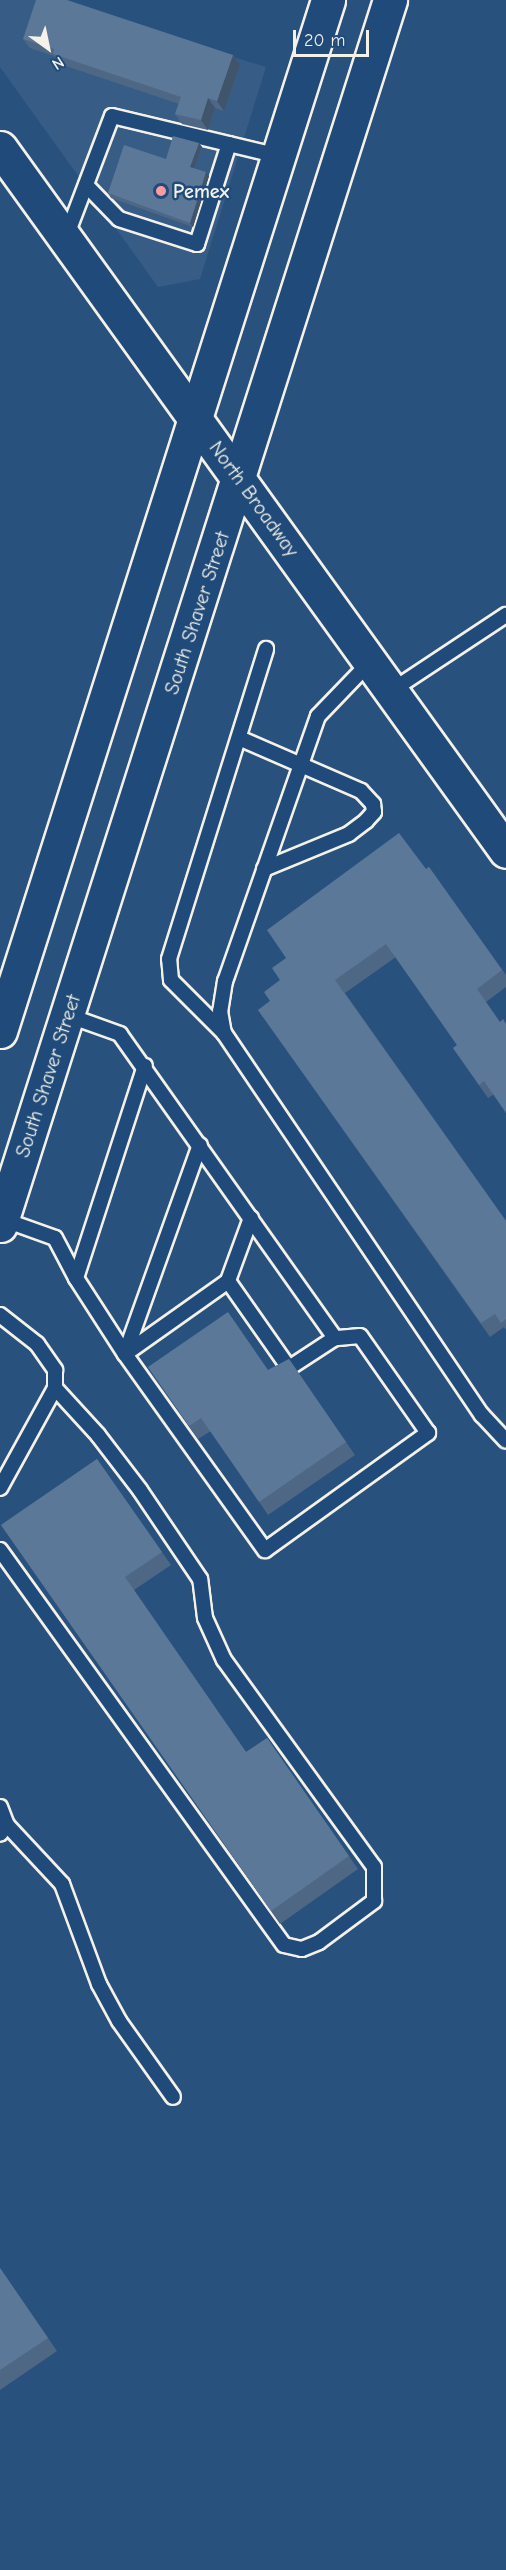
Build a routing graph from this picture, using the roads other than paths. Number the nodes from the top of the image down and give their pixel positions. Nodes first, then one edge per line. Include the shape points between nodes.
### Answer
1 (328, 0) edge
2 (390, 0) edge
3 (229, 144) junction
4 (0, 148) edge
5 (279, 156) junction
6 (86, 185) junction
7 (66, 238) junction
8 (197, 419) junction
9 (240, 479) junction
10 (506, 615) edge
11 (266, 649) dead end
12 (370, 662) junction
13 (391, 691) junction
14 (239, 738) junction
15 (300, 765) junction
16 (506, 851) edge
17 (264, 869) junction
18 (67, 1015) junction
19 (0, 1031) edge
20 (224, 1033) junction
21 (145, 1066) junction
22 (200, 1145) junction
23 (251, 1218) junction
24 (1, 1221) edge
25 (76, 1278) junction
26 (228, 1281) junction
27 (0, 1315) edge
28 (335, 1338) junction
29 (125, 1354) junction
30 (55, 1388) junction
31 (506, 1441) edge
32 (0, 1488) edge
33 (0, 1550) edge
34 (0, 1807) edge
35 (4, 1829) edge
36 (173, 2097) dead end

1 - 5 main road
2 - 9 main road, South Shaver Street
3 - 5 lane
3 - 6 lane via 112,116
3 - 6 lane via 197,244 119,219
4 - 7 main road, North Broadway
5 - 8 main road
6 - 7 lane
7 - 8 main road, North Broadway
8 - 9 main road, North Broadway
8 - 19 main road
9 - 12 main road, North Broadway
9 - 18 main road, South Shaver Street
10 - 13 lane
11 - 14 lane
12 - 13 main road, North Broadway
12 - 15 lane via 318,716
13 - 16 main road, North Broadway
14 - 15 lane
14 - 20 lane via 170,959 171,980
15 - 17 lane
15 - 17 lane via 361,791 371,798 374,812 349,834
17 - 20 lane via 225,981 220,1011
18 - 21 lane via 120,1034
18 - 24 main road, South Shaver Street
20 - 31 lane via 482,1414
21 - 22 lane
21 - 25 lane
22 - 23 lane
22 - 29 lane
23 - 26 lane
23 - 28 lane
24 - 25 lane via 55,1238
25 - 29 lane
26 - 28 lane via 289,1368
26 - 29 lane
27 - 30 lane via 37,1344 55,1370
28 - 29 lane via 360,1336 428,1433 265,1550
30 - 32 lane
30 - 33 lane via 126,1472 200,1579 205,1618 224,1660 374,1867 374,1901 319,1942 302,1949 284,1945
34 - 35 lane
35 - 36 lane via 63,1884 99,1984 119,2021

